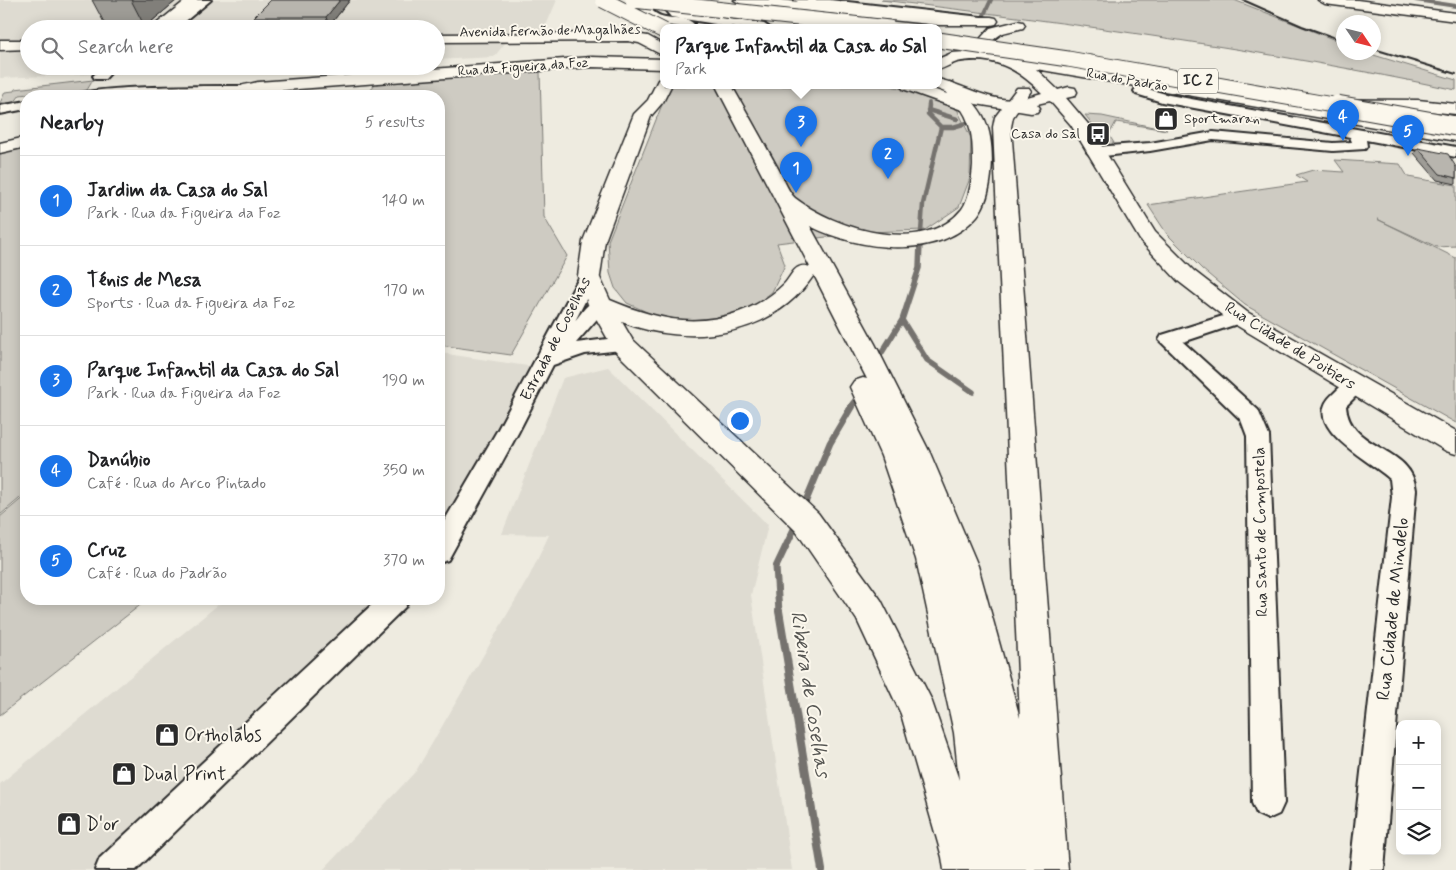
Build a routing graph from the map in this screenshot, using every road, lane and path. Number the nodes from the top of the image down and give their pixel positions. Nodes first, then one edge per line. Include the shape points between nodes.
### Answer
1 (195, 0) edge
2 (205, 0) edge
3 (603, 0) edge
4 (614, 0) edge
5 (679, 0) edge
6 (741, 0) edge
7 (800, 0) edge
8 (1325, 0) edge
9 (644, 6) edge
10 (1456, 17) edge
11 (169, 20) edge
12 (179, 20) edge
13 (991, 21) joint
14 (632, 22) dead end
15 (691, 24) edge
16 (742, 24) edge
17 (802, 24) edge
18 (844, 24) edge
19 (930, 24) edge
20 (1018, 25) dead end
21 (942, 27) edge
22 (942, 27) edge
23 (660, 28) edge
24 (942, 29) edge
25 (660, 30) edge
26 (445, 32) edge
27 (0, 37) edge
28 (20, 37) edge
29 (445, 38) edge
30 (987, 39) junction
31 (942, 41) edge
32 (0, 44) edge
33 (20, 44) edge
34 (942, 51) edge
35 (977, 56) junction
36 (660, 60) edge
37 (1004, 60) junction
38 (609, 62) junction
39 (942, 63) edge
40 (445, 73) edge
41 (423, 75) edge
42 (1034, 78) junction
43 (942, 83) edge
44 (710, 89) edge
45 (726, 89) edge
46 (917, 89) edge
47 (269, 90) edge
48 (1024, 91) junction
49 (1141, 91) junction
50 (1060, 100) junction
51 (1273, 103) junction
52 (1012, 105) junction
53 (20, 106) edge
54 (970, 108) junction
55 (1456, 109) edge
56 (0, 110) edge
57 (1235, 112) junction
58 (1314, 118) junction
59 (1456, 120) edge
60 (1079, 124) junction
61 (1456, 126) edge
62 (1357, 134) junction
63 (1456, 136) edge
64 (20, 143) edge
65 (1456, 143) edge
66 (0, 148) edge
67 (1096, 152) junction
68 (1456, 152) edge
69 (784, 197) junction
70 (806, 261) junction
71 (589, 276) junction
72 (600, 304) junction
73 (1239, 317) junction
74 (623, 344) junction
75 (546, 360) junction
76 (1355, 386) junction
77 (1456, 444) edge
78 (445, 542) edge
79 (390, 605) edge
80 (1268, 803) dead end
81 (112, 870) edge
82 (965, 870) edge
83 (987, 870) edge
84 (1027, 870) edge
85 (1047, 870) edge
86 (1367, 870) edge

1 - 11 main road
2 - 12 street
3 - 23 main road, bridge
4 - 17 main road via 661,9
5 - 16 street via 671,10 675,15
6 - 19 main road via 918,18
7 - 13 street
8 - 10 main road
9 - 14 street
9 - 15 street via 660,20
9 - 18 main road, bridge
13 - 21 main road
20 - 30 main road via 995,31
22 - 30 main road via 958,25
24 - 59 main road, IC 2 via 1052,51
25 - 26 main road, Avenida Fernão de Magalhães
27 - 28 main road
29 - 36 main road, Avenida Fernão de Magalhães via 628,37 643,39
30 - 37 main road
31 - 61 main road, IC 2, bridge
32 - 33 main road
34 - 35 main road
35 - 37 main road
35 - 39 main road via 952,58
36 - 38 main road
36 - 38 main road via 626,67
36 - 71 main road, Estrada de Coselhas via 655,102 643,114 594,241
37 - 42 main road, Rua Cidade de Poitiers via 1026,69
37 - 51 main road, Rua do Padrão
38 - 40 main road, Rua da Figueira da Foz
41 - 47 main road, Rua da Figueira da Foz
42 - 48 main road
42 - 50 main road, Rua Cidade de Poitiers
43 - 48 main road via 992,94
43 - 52 main road via 982,100
43 - 54 main road
44 - 70 main road
45 - 69 main road
46 - 54 main road
48 - 52 main road
49 - 50 main road, Rua do Padrão via 1085,89
49 - 51 main road, Rua do Padrão
49 - 57 street, Rua do Padrão via 1167,100
50 - 52 main road
50 - 60 main road, Rua Cidade de Poitiers
51 - 55 main road via 1418,105
51 - 57 main road
51 - 58 main road, Rua do Padrão
51 - 63 main road, Rua do Padrão
52 - 60 main road via 1050,112
52 - 85 main road via 1004,116 1002,127
53 - 56 street
54 - 69 main road via 976,115 982,138 982,180 971,211 954,227 933,237 874,239 819,224 798,211
57 - 62 street, Rua do Padrão
58 - 62 main road
58 - 65 main road, Rua do Padrão
60 - 67 main road, Rua Cidade de Poitiers
62 - 67 street via 1360,146 1333,147 1213,136
62 - 68 street, Rua do Padrão
64 - 66 main road
67 - 73 main road, Rua Cidade de Poitiers via 1147,236 1186,276
69 - 70 main road
70 - 72 main road via 789,293 759,314 716,327 668,327
70 - 83 main road via 895,456 932,559 973,733
70 - 84 main road via 862,344 916,453 962,566 1005,733
71 - 72 main road
71 - 75 street, Estrada de Coselhas
72 - 74 main road
72 - 75 street
73 - 76 main road, Rua Cidade de Poitiers
73 - 80 street, Rua Santo de Compostela via 1169,340 1250,416 1258,436
74 - 75 street via 583,348
74 - 82 main road via 807,522 869,610 918,712
75 - 78 street, Estrada de Coselhas
76 - 77 main road, Rua Cidade de Poitiers
76 - 86 street, Rua Cidade de Mindelo via 1335,404 1337,420 1365,450 1398,471 1404,497
79 - 81 street

